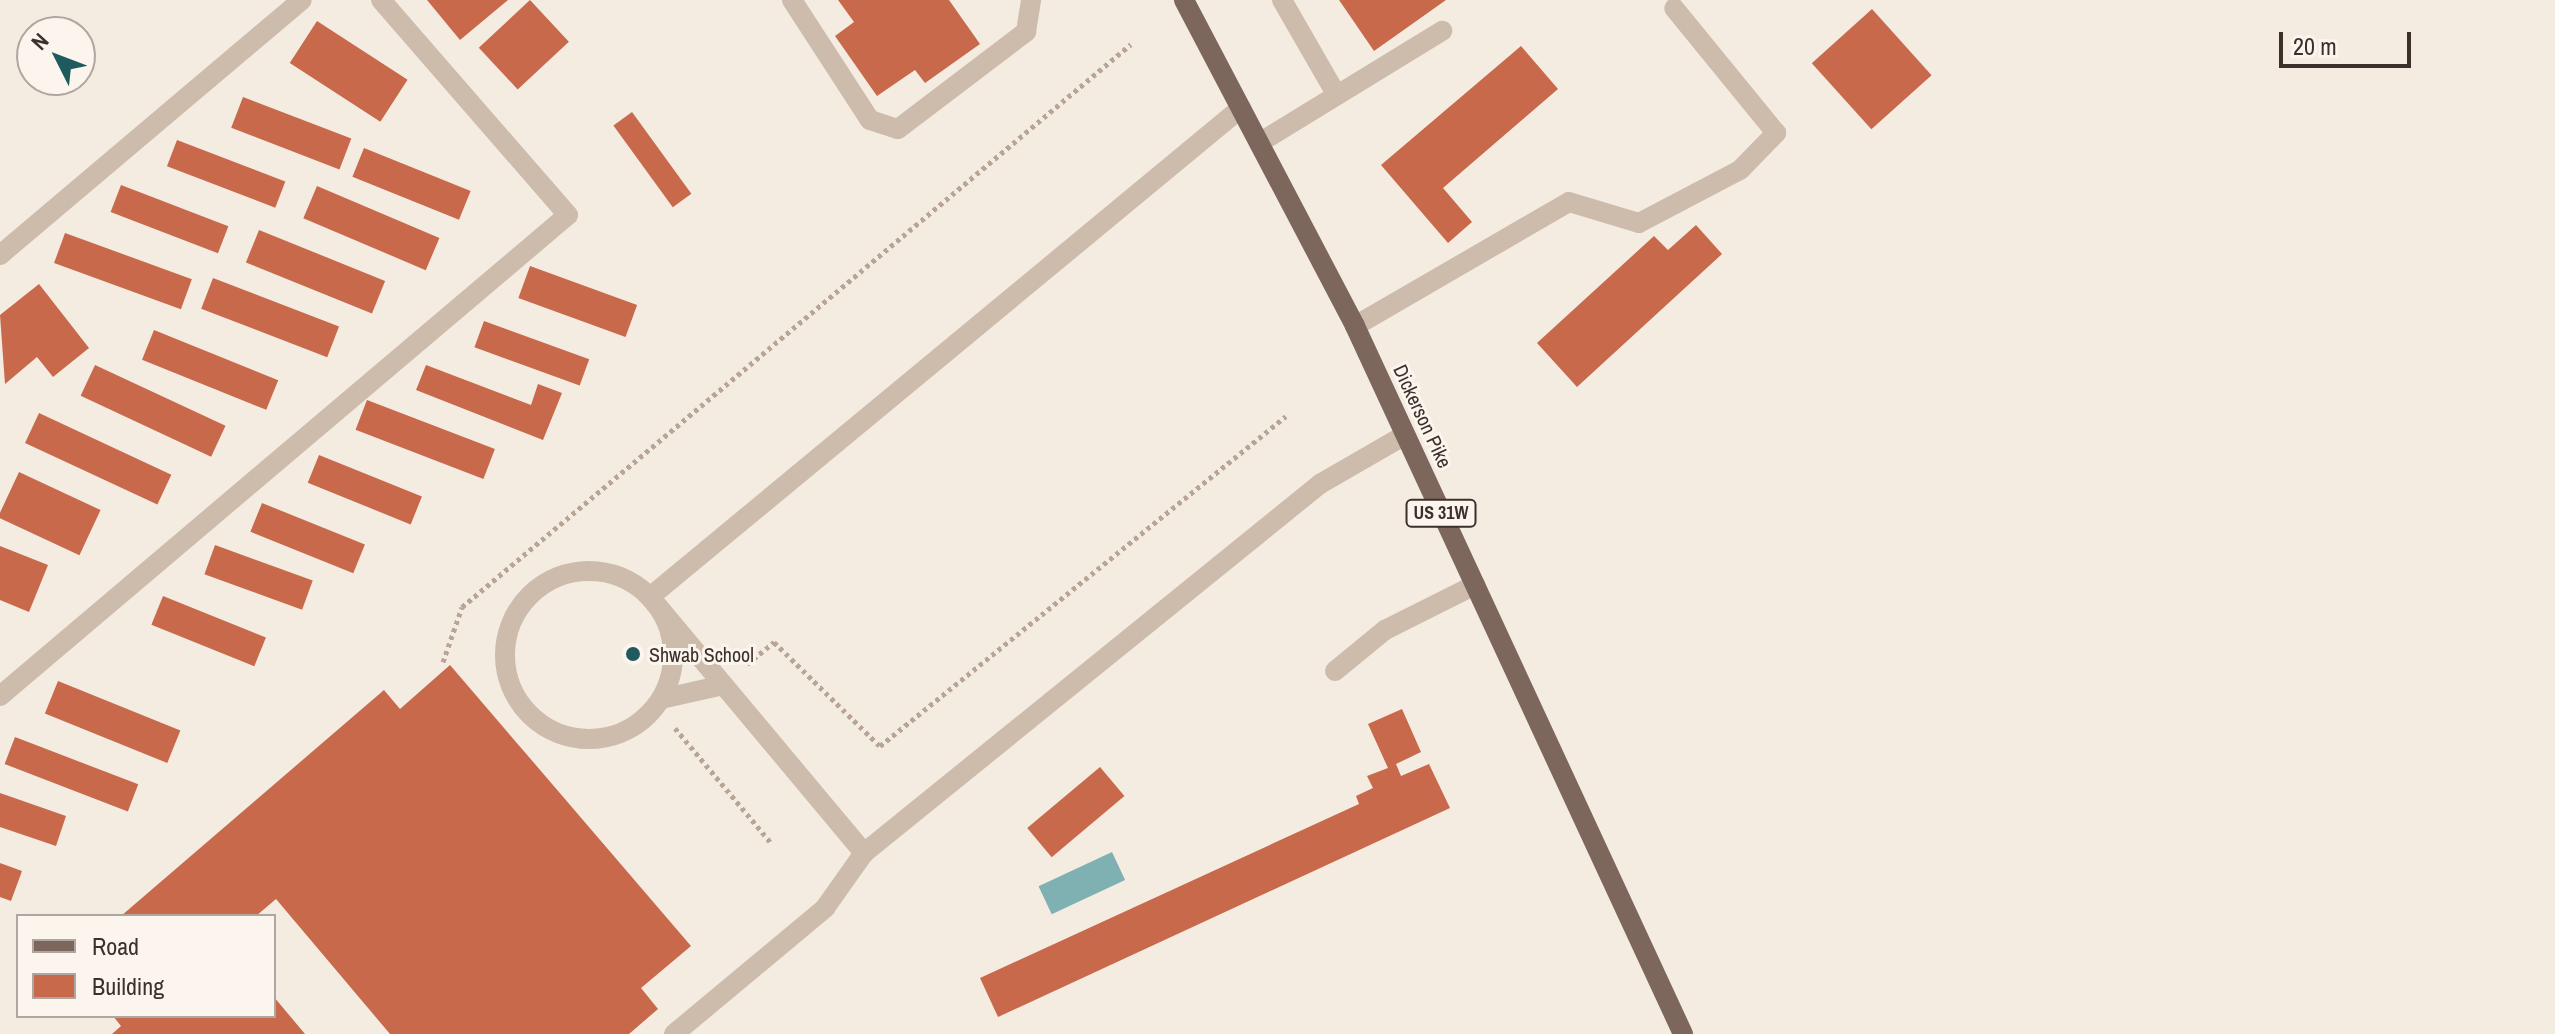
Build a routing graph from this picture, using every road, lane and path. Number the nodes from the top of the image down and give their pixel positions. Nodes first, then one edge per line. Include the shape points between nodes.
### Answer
1 (302, 0) edge
2 (381, 0) edge
3 (792, 0) edge
4 (1031, 0) edge
5 (1184, 0) edge
6 (1282, 0) edge
7 (1674, 8) dead end
8 (1442, 31) dead end
9 (1131, 44) dead end
10 (1336, 94) junction
11 (1241, 108) junction
12 (1259, 143) junction
13 (0, 255) edge
14 (1355, 326) junction
15 (1286, 416) dead end
16 (1405, 435) junction
17 (1475, 585) junction
18 (650, 597) junction
19 (443, 662) dead end
20 (1335, 671) dead end
21 (723, 685) junction
22 (0, 696) edge
23 (661, 699) junction
24 (771, 843) dead end
25 (864, 853) junction
26 (674, 1034) edge
27 (1683, 1034) edge

1 - 13 street
2 - 22 street via 568,215
3 - 4 street via 870,120 898,129 1026,32
5 - 11 main road, Dickerson Pike / US 31W
6 - 10 street
7 - 14 street via 1776,133 1740,170 1639,223 1569,202
8 - 10 street
9 - 19 path via 462,607
10 - 12 street
11 - 12 main road, Dickerson Pike / US 31W
11 - 18 street
12 - 14 main road, Dickerson Pike / US 31W
14 - 16 main road, Dickerson Pike / US 31W
15 - 21 path via 880,746 774,642
16 - 17 main road, Dickerson Pike / US 31W
16 - 25 street via 1320,484
17 - 20 street via 1385,630
17 - 27 main road, Dickerson Pike / US 31W
18 - 21 street
18 - 23 street via 673,646
18 - 23 street via 628,580 601,572 546,582 510,625 504,652 508,680 520,705 565,737 620,734
21 - 23 street
21 - 24 path via 674,726
21 - 25 street
25 - 26 street via 825,908

